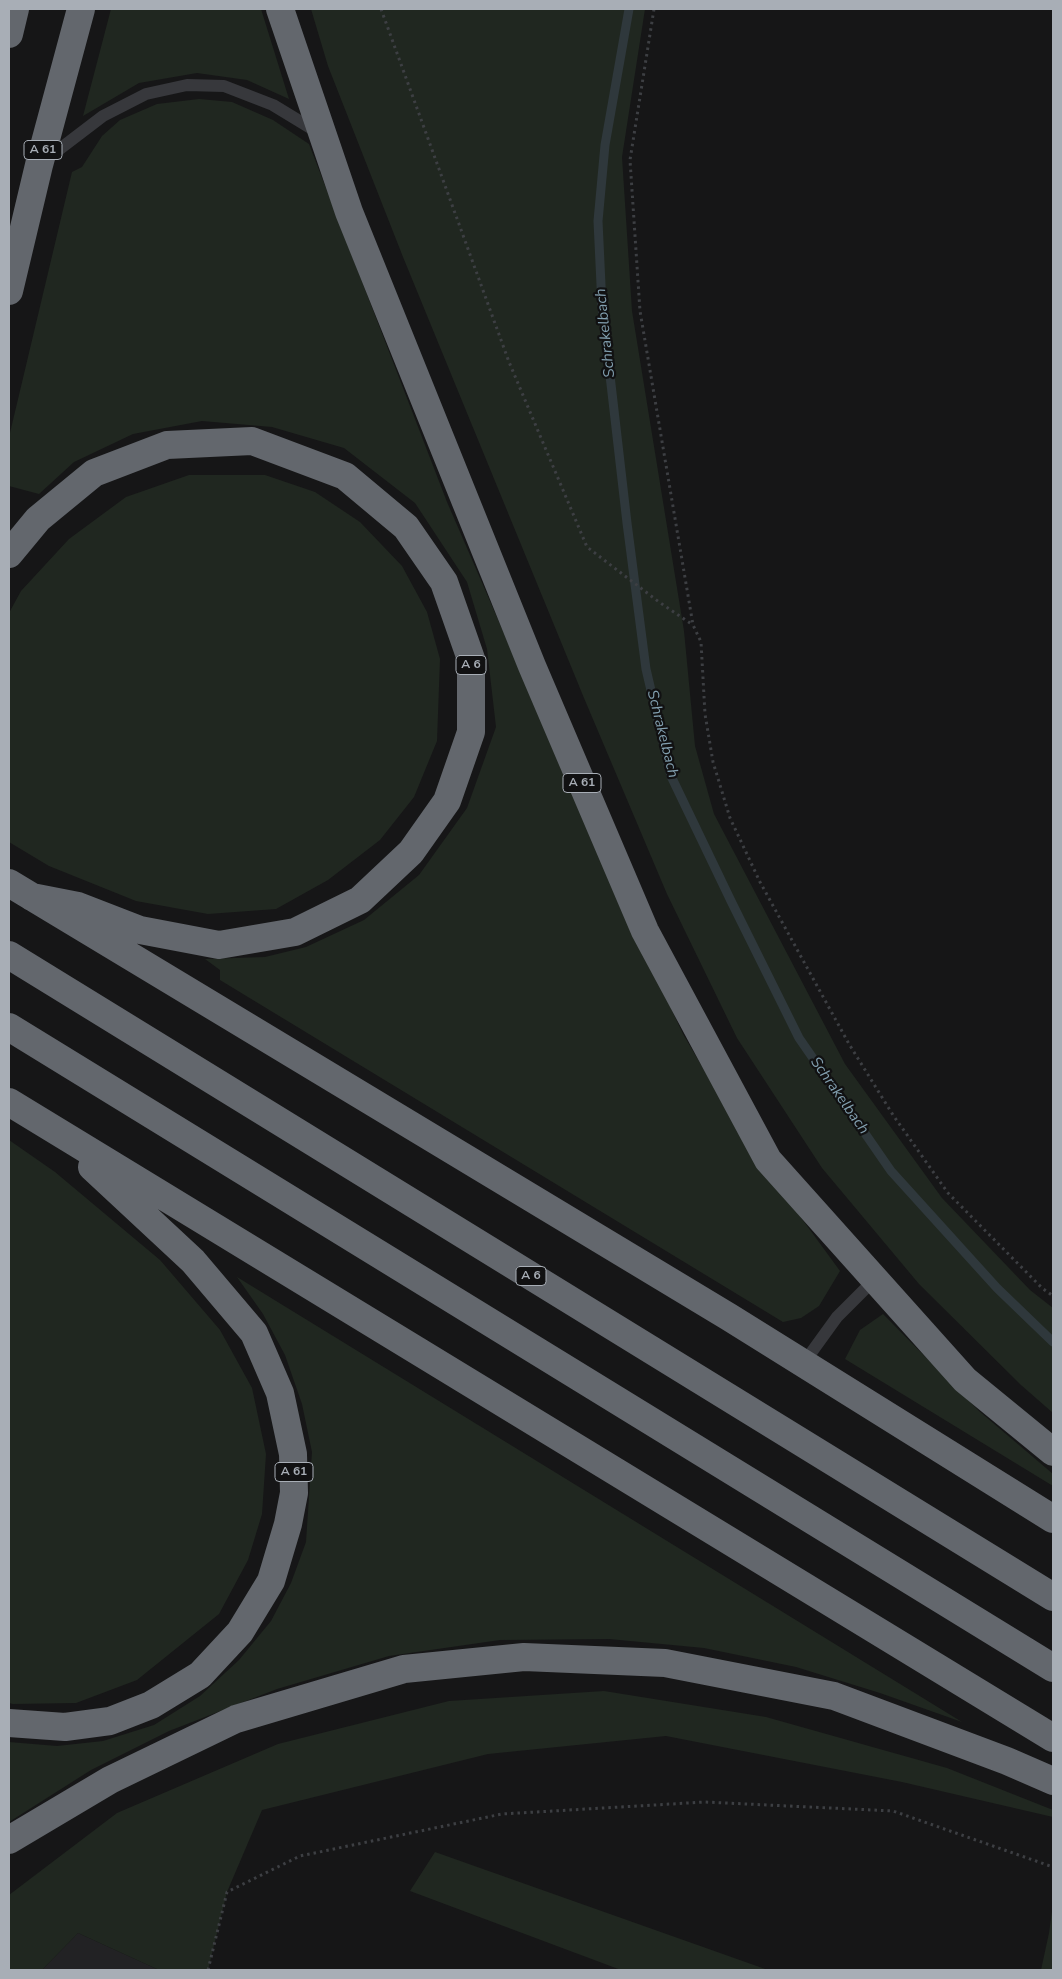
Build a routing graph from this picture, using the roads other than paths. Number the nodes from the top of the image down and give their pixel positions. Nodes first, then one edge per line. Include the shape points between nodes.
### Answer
1 (15, 9) edge
2 (80, 9) edge
3 (280, 9) edge
4 (9, 34) edge
5 (323, 135) junction
6 (39, 165) junction
7 (9, 291) edge
8 (9, 554) edge
9 (9, 883) edge
10 (32, 897) junction
11 (9, 955) edge
12 (9, 1027) edge
13 (9, 1102) edge
14 (51, 1128) junction
15 (875, 1279) junction
16 (803, 1364) junction
17 (1053, 1452) edge
18 (1053, 1519) edge
19 (1053, 1597) edge
20 (1053, 1668) edge
21 (9, 1723) edge
22 (1053, 1738) edge
23 (1053, 1782) edge
24 (9, 1840) edge

1 - 4 highway
2 - 6 highway, A 61
3 - 5 highway, A 61
5 - 6 lane via 273,105 224,86 187,85 146,94 103,116
5 - 15 highway, A 61 via 349,212 528,656 645,931 768,1160
6 - 7 highway, A 61
8 - 10 highway, A 6 via 38,519 94,473 167,445 252,441 344,476 406,527 444,582 471,659 471,732 447,801 411,852 360,900 296,932 219,945 140,930 78,906
9 - 10 highway
10 - 16 highway
11 - 19 highway, A 6
12 - 20 highway
13 - 14 highway
14 - 21 highway, A 61 via 193,1261 254,1333 280,1393 293,1454 294,1493 271,1581 240,1632 200,1675 151,1706 110,1721 65,1727
14 - 22 highway
15 - 16 lane via 837,1318
15 - 17 highway, A 61 via 965,1380
16 - 18 highway
23 - 24 highway via 834,1696 665,1663 524,1656 404,1669 236,1719 110,1780

